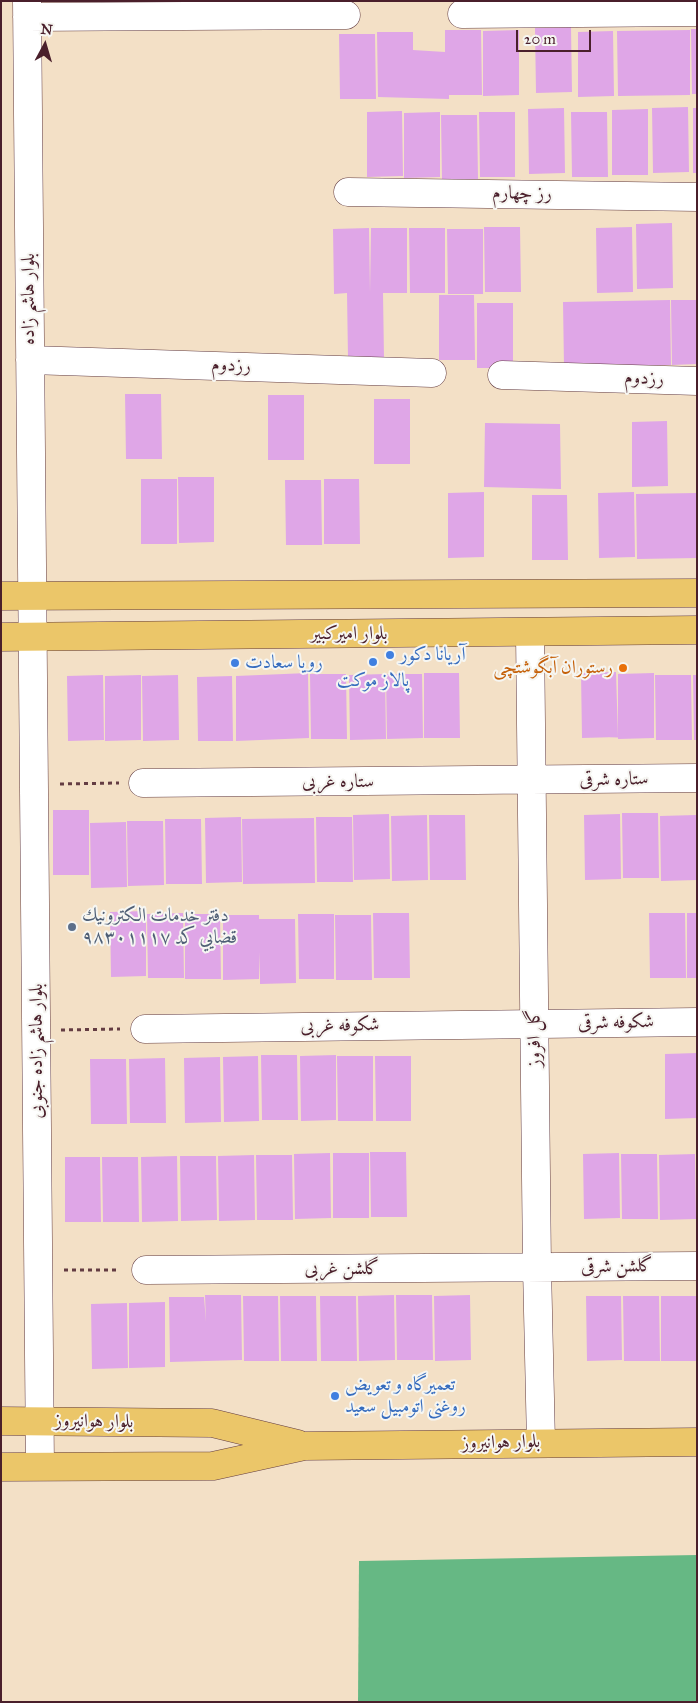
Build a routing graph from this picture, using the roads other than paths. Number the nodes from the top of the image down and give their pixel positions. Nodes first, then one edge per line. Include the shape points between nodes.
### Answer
1 (27, 9) edge
2 (697, 12) edge
3 (346, 14) dead end
4 (462, 14) dead end
5 (348, 192) dead end
6 (697, 197) edge
7 (30, 360) junction
8 (432, 373) dead end
9 (502, 375) dead end
10 (697, 381) edge
11 (697, 593) edge
12 (1, 596) edge
13 (31, 597) junction
14 (697, 630) edge
15 (530, 633) junction
16 (1, 637) edge
17 (33, 637) junction
18 (697, 778) edge
19 (532, 781) junction
20 (143, 783) road end
21 (697, 1022) edge
22 (534, 1024) junction
23 (145, 1029) road end
24 (697, 1266) edge
25 (537, 1267) junction
26 (146, 1270) road end
27 (1, 1421) edge
28 (39, 1421) junction
29 (697, 1442) edge
30 (541, 1443) junction
31 (304, 1446) junction
32 (40, 1466) junction
33 (1, 1467) edge

1 - 3 street
1 - 7 street, بلوار هاشم زاده
2 - 4 street
5 - 6 street, رز چهارم
7 - 8 street, رزدوم
7 - 13 street, بلوار هاشم زاده
9 - 10 street, رزدوم
11 - 13 main road, بلوار امیرکبیر
12 - 13 main road, بلوار امیرکبیر
13 - 17 street, بلوار هاشم زاده
14 - 15 main road, بلوار امیرکبیر
15 - 17 main road, بلوار امیرکبیر
15 - 19 street, گل افروز
16 - 17 main road, بلوار امیرکبیر
17 - 28 street, بلوار هاشم زاده جنوبی
18 - 19 street, ستاره شرقی
19 - 20 street, ستاره غربی
19 - 22 street, گل افروز
21 - 22 street, شکوفه شرقی
22 - 23 street, شکوفه غربی
22 - 25 street, گل افروز
24 - 25 street, گلشن شرقی
25 - 26 street, گلشن غربی
25 - 30 street, گل افروز
27 - 28 main road, بلوار هوانیروز
28 - 31 main road, بلوار هوانیروز via 212,1423
28 - 32 street, بلوار هاشم زاده جنوبی
29 - 30 main road, بلوار هوانیروز
30 - 31 main road, بلوار هوانیروز
31 - 32 main road, بلوار هوانیروز via 213,1466
32 - 33 main road, بلوار هوانیروز

